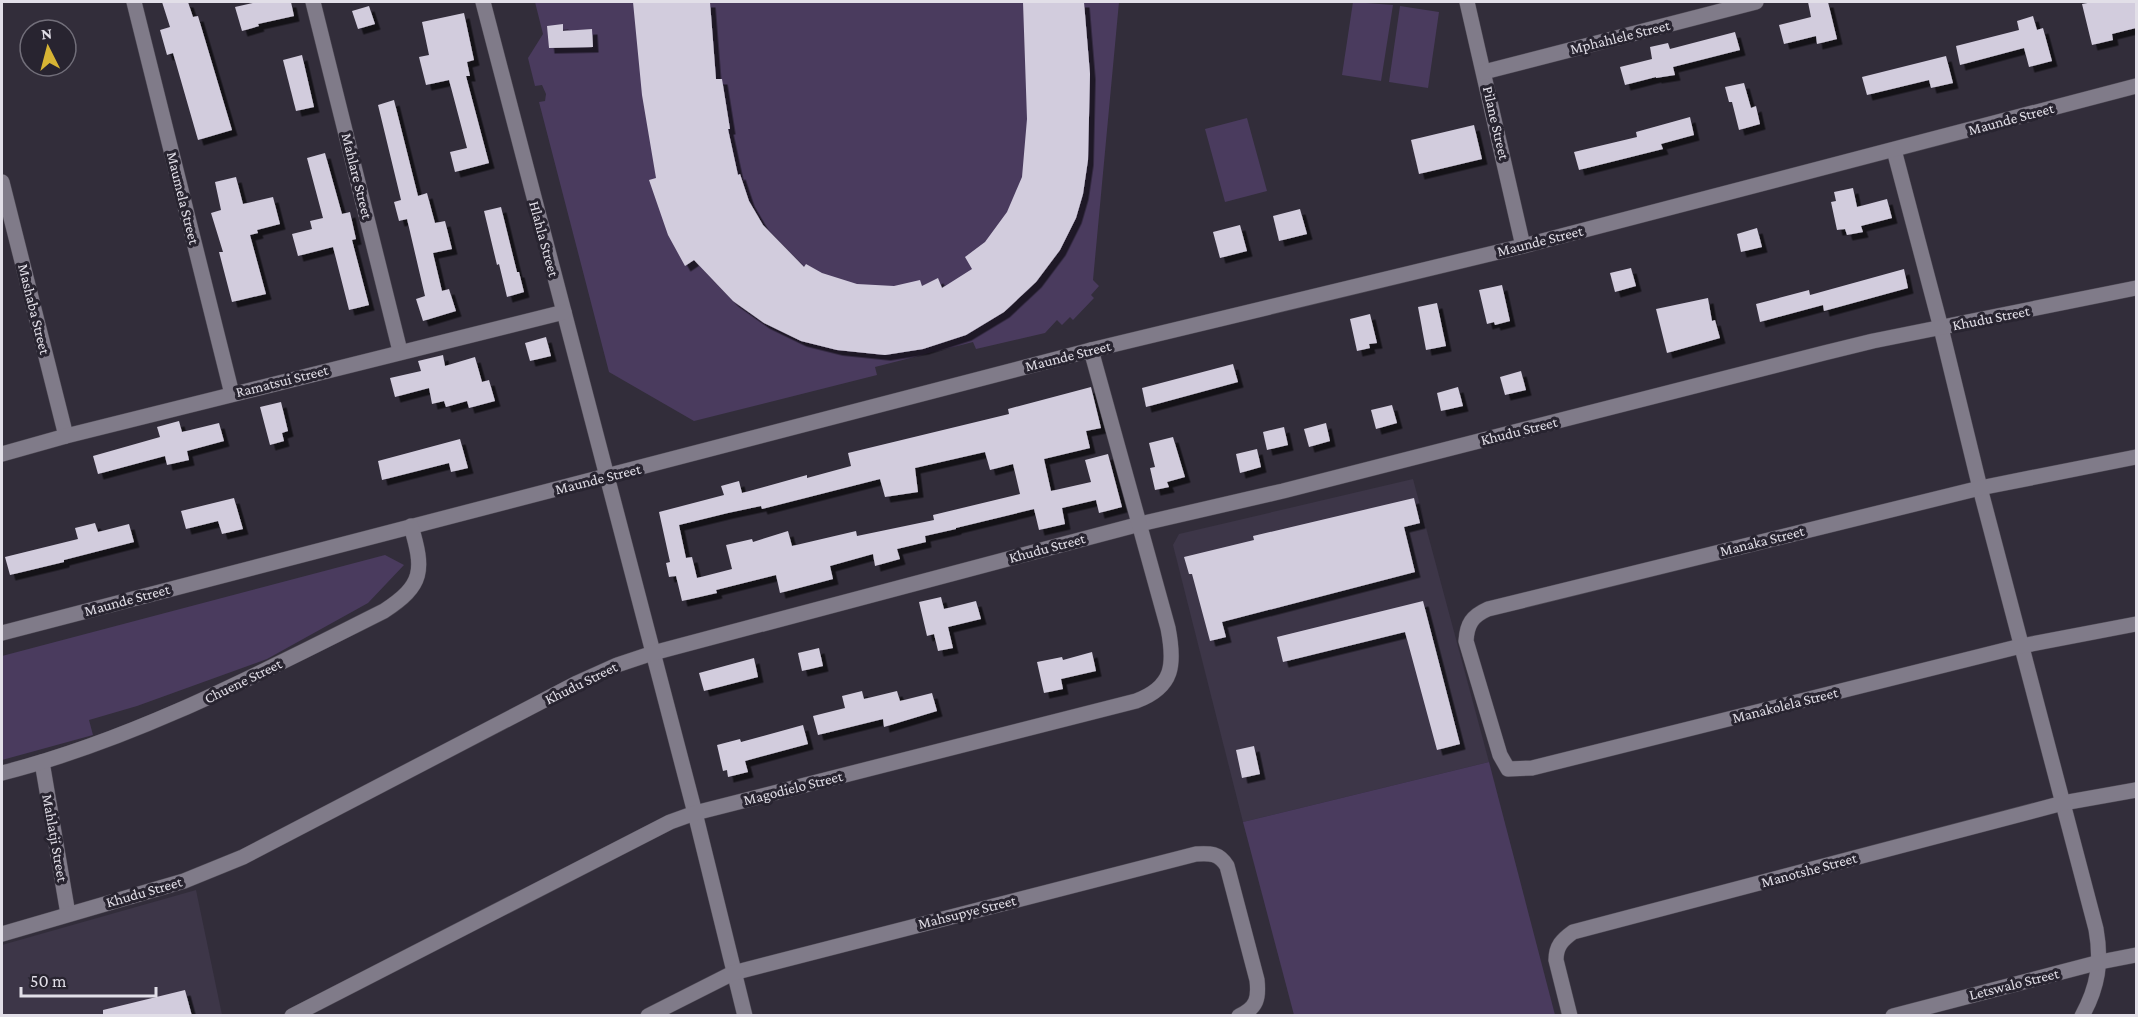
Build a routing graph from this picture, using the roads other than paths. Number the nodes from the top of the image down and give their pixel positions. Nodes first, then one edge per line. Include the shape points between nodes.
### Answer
1 (134, 2) edge
2 (313, 2) edge
3 (483, 2) edge
4 (1467, 2) edge
5 (1756, 2) edge
6 (1484, 72) junction
7 (2136, 86) edge
8 (1894, 150) junction
9 (2, 182) edge
10 (1523, 246) junction
11 (2136, 288) edge
12 (564, 312) junction
13 (1941, 328) junction
14 (1091, 350) junction
15 (400, 351) junction
16 (232, 394) junction
17 (66, 436) junction
18 (2, 454) edge
19 (2136, 457) edge
20 (606, 477) junction
21 (1980, 488) junction
22 (1140, 524) junction
23 (411, 526) junction
24 (2136, 624) edge
25 (2, 633) edge
26 (2021, 646) junction
27 (653, 653) junction
28 (1482, 698) joint
29 (42, 762) junction
30 (2, 773) edge
31 (2136, 790) edge
32 (2063, 803) junction
33 (695, 813) junction
34 (68, 914) junction
35 (2, 934) edge
36 (2136, 955) edge
37 (2100, 962) junction
38 (733, 973) junction
39 (292, 1016) edge
40 (648, 1016) edge
41 (745, 1016) edge
42 (1239, 1016) edge
43 (1570, 1016) edge
44 (1893, 1016) edge
45 (2082, 1016) edge

1 - 16 street, Maumela Street
2 - 15 street, Mahlare Street
3 - 12 street, Hlahla Street
4 - 6 street, Pilane Street
5 - 6 street, Mphahlele Street
6 - 10 street, Pilane Street
7 - 8 street, Maunde Street
8 - 10 street, Maunde Street
8 - 13 street
9 - 17 street, Mashaba Street
10 - 14 street, Maunde Street
11 - 13 street, Khudu Street
12 - 15 street, Ramatsui Street
12 - 20 street, Hlahla Street
13 - 21 street
13 - 22 street, Khudu Street
14 - 20 street, Maunde Street
14 - 22 street, Magodielo Street
15 - 16 street, Ramatsui Street
16 - 17 street, Ramatsui Street
17 - 18 street, Ramatsui Street
19 - 21 street, Manaka Street
20 - 23 street, Maunde Street
20 - 27 street, Hlahla Street
21 - 26 street
21 - 28 street, Manaka Street via 1488,609 1472,619 1467,632 1467,649
22 - 27 street, Khudu Street
22 - 33 street, Magodielo Street via 1172,660 1161,687 1151,695
23 - 25 street, Maunde Street
23 - 29 street, Chuene Street via 420,556 418,574 402,600 193,705
24 - 26 street, Manakolela Street
26 - 28 street, Manakolela Street via 1523,769 1508,769 1503,764
26 - 32 street
27 - 33 street, Hlahla Street
27 - 34 street, Khudu Street via 577,683 243,857 184,881
29 - 30 street, Chuene Street
29 - 34 street, Mahlatji Street
31 - 32 street, Manotshe Street
32 - 37 street via 2096,929
32 - 43 street, Manotshe Street via 1573,932 1556,952
33 - 38 street, Hlahla Street
33 - 39 street, Magodielo Street via 646,833
34 - 35 street, Khudu Street
36 - 37 street, Letswalo Street
37 - 44 street, Letswalo Street
37 - 45 street via 2094,993
38 - 40 street, Mahsupye Street
38 - 41 street, Hlahla Street
38 - 42 street, Mahsupye Street via 1196,854 1216,855 1227,866 1257,980 1256,1004

